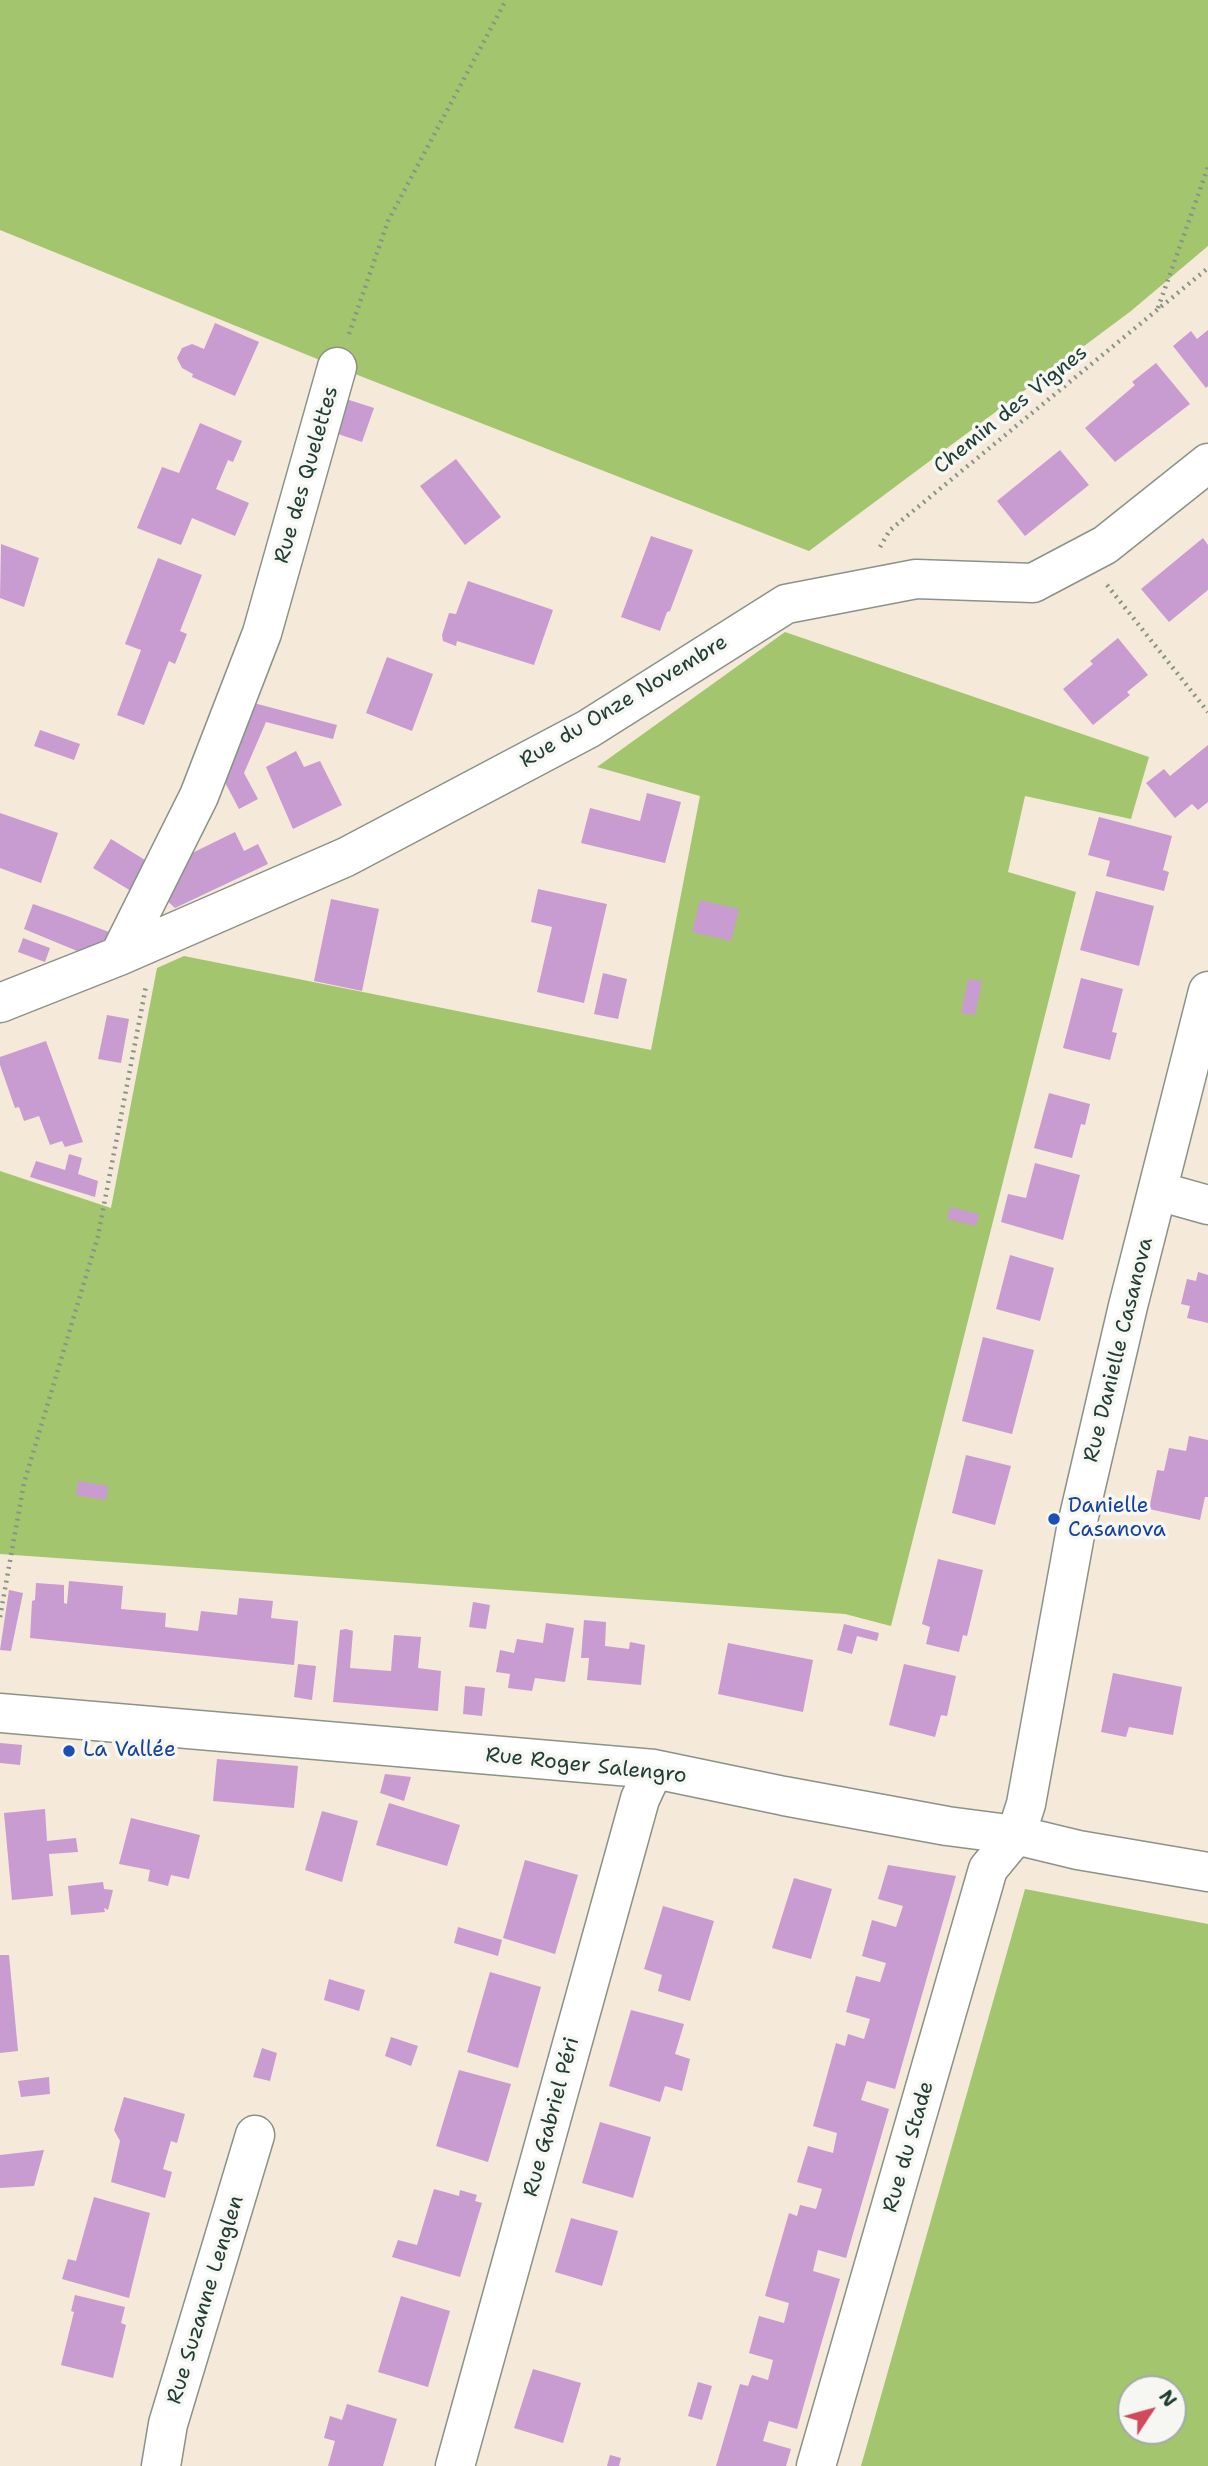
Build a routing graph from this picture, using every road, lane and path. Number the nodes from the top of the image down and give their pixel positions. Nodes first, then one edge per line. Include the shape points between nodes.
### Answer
1 (506, 0) edge
2 (1208, 167) edge
3 (1208, 268) edge
4 (1157, 310) junction
5 (337, 367) joint
6 (1208, 463) edge
7 (1084, 557) junction
8 (851, 592) junction
9 (1208, 712) edge
10 (155, 940) junction
11 (119, 956) junction
12 (1208, 991) edge
13 (0, 1003) edge
14 (1158, 1191) junction
15 (1208, 1205) edge
16 (0, 1617) edge
17 (0, 1713) edge
18 (654, 1769) junction
19 (1016, 1835) junction
20 (1208, 1872) edge
21 (255, 2134) dead end
22 (161, 2466) edge
23 (455, 2466) edge
24 (816, 2466) edge

1 - 5 path, Rue des Quelettes via 388,221
2 - 4 path
3 - 4 path, Chemin des Vignes
4 - 8 path, Chemin des Vignes via 890,530
5 - 11 street, Rue des Quelettes via 262,634 199,796
6 - 7 street, Rue du Onze Novembre
7 - 8 street, Rue du Onze Novembre via 1033,583 916,579
7 - 9 path
8 - 10 street, Rue du Onze Novembre via 786,604 576,736 346,857
10 - 11 street, Rue du Onze Novembre
10 - 16 path via 98,1236 24,1483
11 - 13 street, Rue du Onze Novembre
12 - 14 street, Rue Danielle Casanova
14 - 15 street
14 - 19 street, Rue Danielle Casanova via 1076,1529 1026,1804
17 - 18 street, Rue Roger Salengro
18 - 19 street, Rue Roger Salengro via 947,1826
18 - 23 street, Rue Gabriel Péri via 640,1799
19 - 20 street, Rue Roger Salengro
19 - 24 street, Rue du Stade via 988,1870
21 - 22 street, Rue Suzanne Lenglen via 168,2424

